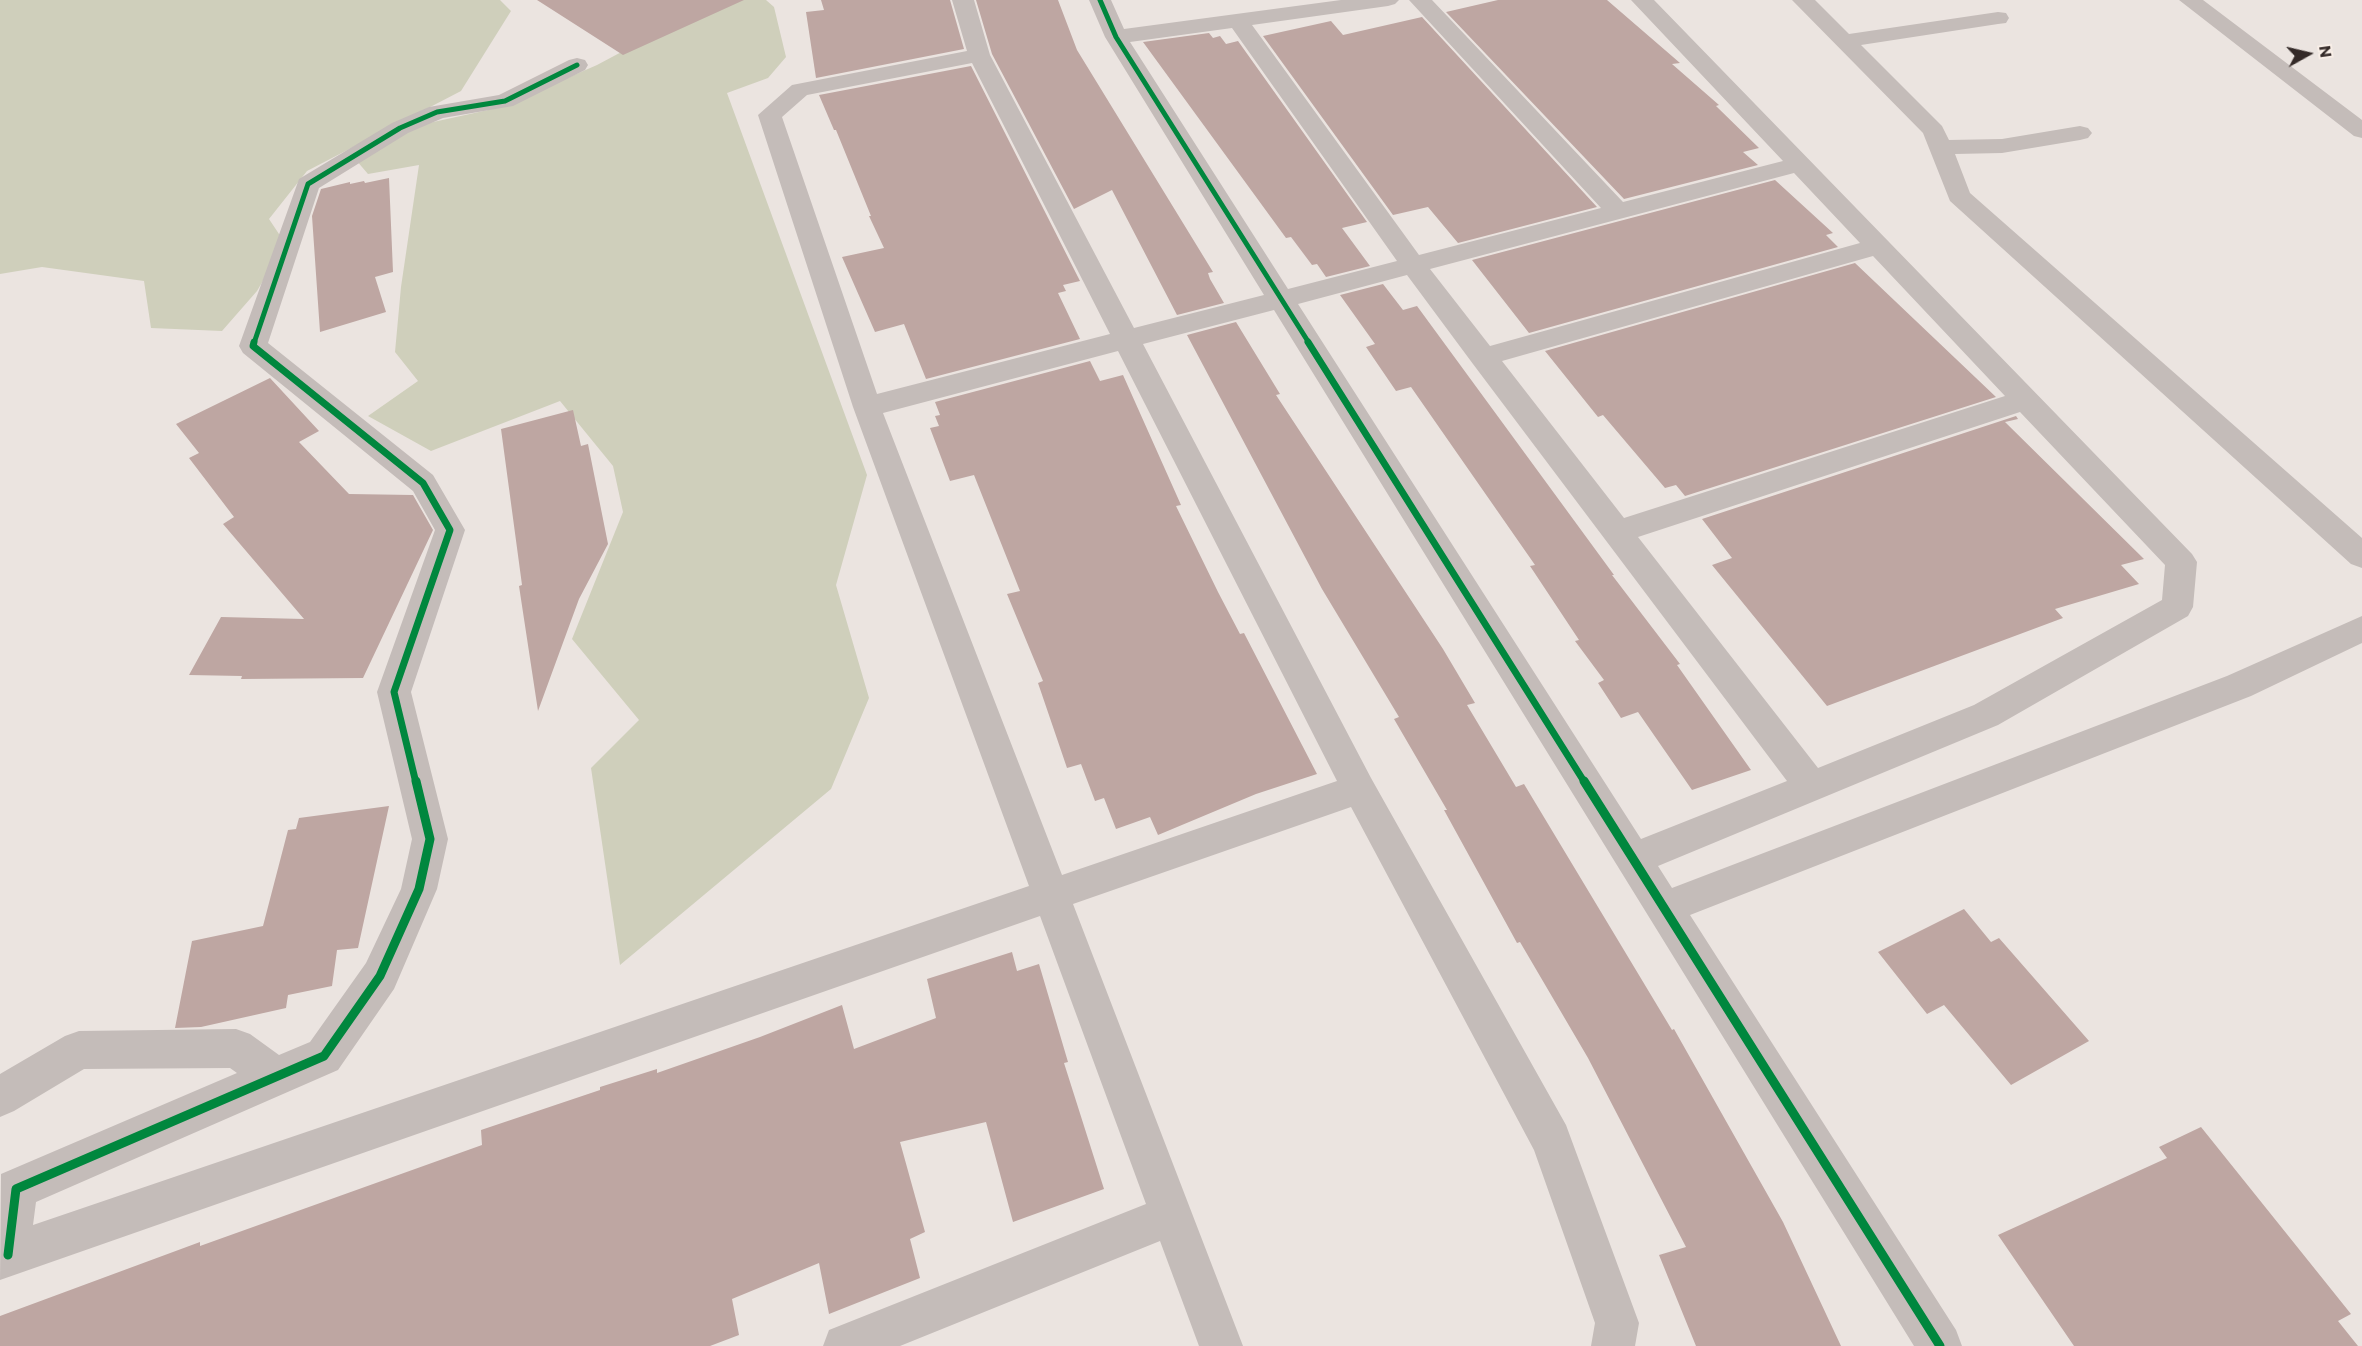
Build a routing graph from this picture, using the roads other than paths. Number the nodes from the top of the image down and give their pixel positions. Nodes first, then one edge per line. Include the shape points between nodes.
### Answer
1 (963, 0) edge
2 (1100, 0) edge
3 (1388, 0) edge
4 (1420, 0) edge
5 (1642, 0) edge
6 (1803, 0) edge
7 (2190, 0) edge
8 (1998, 18) dead end
9 (1237, 21) junction
10 (1116, 37) junction
11 (1844, 41) junction
12 (979, 55) junction
13 (577, 65) dead end
14 (2362, 131) edge
15 (2080, 133) dead end
16 (1939, 147) junction
17 (1800, 164) junction
18 (1618, 212) junction
19 (1879, 246) junction
20 (1414, 266) junction
21 (1282, 300) junction
22 (1126, 340) junction
23 (1483, 357) junction
24 (2026, 400) junction
25 (867, 407) junction
26 (1617, 532) junction
27 (2362, 556) edge
28 (2362, 629) edge
29 (1811, 786) junction
30 (1359, 789) junction
31 (1634, 859) junction
32 (1052, 896) junction
33 (1664, 908) junction
34 (275, 1077) junction
35 (0, 1097) edge
36 (1172, 1215) junction
37 (4, 1257) edge
38 (845, 1346) edge
39 (1221, 1346) edge
40 (1613, 1346) edge
41 (1940, 1346) edge

1 - 12 street
2 - 10 street
3 - 9 street
4 - 18 street
5 - 17 street
6 - 11 street
7 - 14 street
8 - 11 street
9 - 10 street
9 - 20 street
10 - 21 street
11 - 16 street via 1934,131
12 - 22 street
12 - 25 street via 801,90 770,116
13 - 34 street via 505,101 437,112 400,128 308,184 253,346 423,483 450,530 394,692 430,839 419,889 380,976 324,1056
15 - 16 street via 2002,146
16 - 27 street via 1959,196
17 - 18 street
17 - 19 street
18 - 20 street
19 - 23 street
19 - 24 street
20 - 21 street
20 - 23 street
21 - 22 street
21 - 31 street
22 - 25 street
22 - 30 street
23 - 26 street
24 - 26 street
24 - 29 street via 2181,562 2177,607 1986,715
25 - 32 street
26 - 29 street
28 - 33 street via 2239,686
29 - 31 street
30 - 32 street
30 - 40 street via 1551,1140 1617,1323
31 - 33 street
32 - 36 street
32 - 37 street
33 - 41 street
34 - 35 street via 236,1048 80,1050
34 - 37 street via 16,1189
36 - 38 street
36 - 39 street

